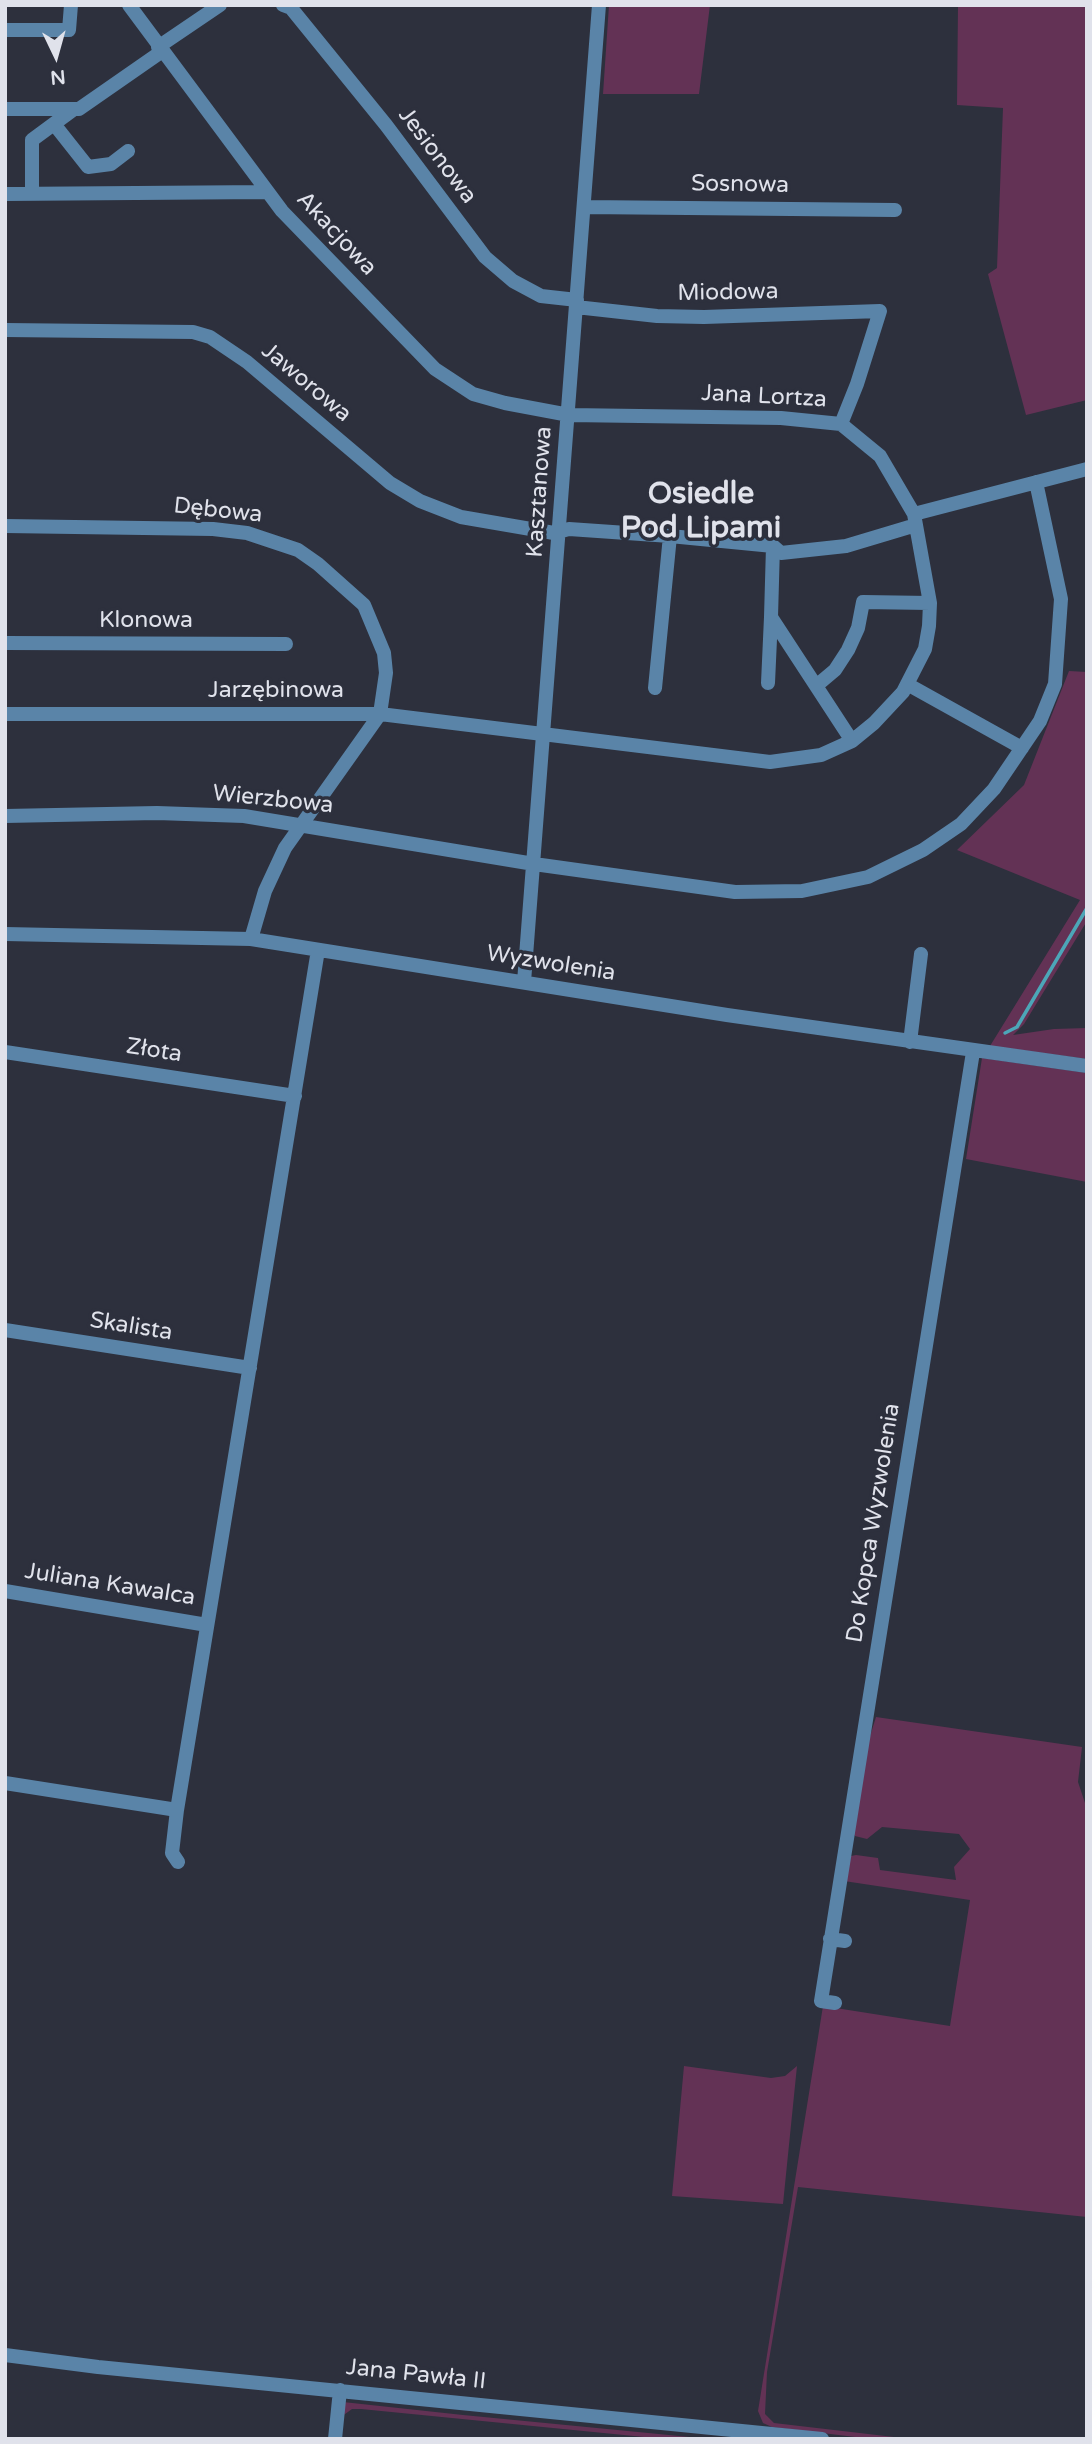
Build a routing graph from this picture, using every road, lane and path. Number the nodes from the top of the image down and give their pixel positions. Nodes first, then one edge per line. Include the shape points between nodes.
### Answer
1 (71, 5) edge
2 (129, 5) edge
3 (220, 5) edge
4 (284, 5) edge
5 (599, 5) edge
6 (5, 30) edge
7 (160, 49) junction
8 (5, 109) edge
9 (74, 109) junction
10 (54, 124) junction
11 (128, 151) dead end
12 (266, 192) junction
13 (5, 194) edge
14 (32, 194) junction
15 (584, 207) junction
16 (895, 210) dead end
17 (577, 303) junction
18 (5, 330) edge
19 (569, 415) junction
20 (841, 424) junction
21 (1087, 469) edge
22 (1036, 482) junction
23 (915, 519) junction
24 (5, 526) edge
25 (561, 531) junction
26 (670, 536) junction
27 (773, 546) junction
28 (930, 603) junction
29 (771, 617) junction
30 (5, 643) edge
31 (286, 643) dead end
32 (768, 683) dead end
33 (906, 684) junction
34 (816, 686) junction
35 (655, 688) dead end
36 (5, 714) edge
37 (380, 714) junction
38 (544, 734) junction
39 (852, 741) junction
40 (1022, 748) junction
41 (5, 816) edge
42 (302, 823) junction
43 (534, 864) junction
44 (5, 934) edge
45 (251, 939) junction
46 (318, 950) junction
47 (921, 954) dead end
48 (524, 982) junction
49 (910, 1042) junction
50 (5, 1052) edge
51 (973, 1052) junction
52 (1087, 1066) edge
53 (295, 1096) junction
54 (5, 1330) edge
55 (250, 1368) junction
56 (5, 1591) edge
57 (207, 1625) junction
58 (5, 1783) edge
59 (177, 1810) junction
60 (178, 1862) dead end
61 (828, 2002) dead end
62 (5, 2355) edge
63 (340, 2390) junction
64 (335, 2439) edge
65 (822, 2439) edge

1 - 6 street via 69,30
2 - 7 street, Akacjowa
3 - 7 street
4 - 17 street, Jesionowa via 386,125 485,257 513,281 541,296
5 - 15 street, Kasztanowa
7 - 9 street
7 - 12 street, Akacjowa
8 - 9 street
9 - 10 street
10 - 11 street via 88,167 111,164
10 - 14 street via 33,141
12 - 14 street
12 - 19 street, Akacjowa via 435,369 472,394
13 - 14 street
15 - 16 street, Sosnowa
15 - 17 street, Kasztanowa
17 - 19 street, Kasztanowa
17 - 20 street, Miodowa via 704,317 880,310
18 - 25 street, Jaworowa via 184,332 210,337 247,362 390,483 420,501 461,517
19 - 20 street, Jana Lortza via 781,418
19 - 25 street, Kasztanowa
20 - 23 street, Jana Lortza via 880,456
21 - 22 street, Jaworowa
22 - 23 street, Jaworowa
22 - 40 street, Wierzbowa via 1061,599 1055,684 1040,721
23 - 27 street, Jaworowa via 846,546 781,553
23 - 28 street, Jana Lortza
24 - 37 street, Dębowa via 213,528 275,540 298,550 364,605 384,653
25 - 26 street, Jaworowa
25 - 38 street, Kasztanowa
26 - 27 street, Jaworowa
26 - 35 street
27 - 29 street
28 - 33 street, Jana Lortza via 925,649
28 - 34 street via 863,603 848,650 835,670
29 - 32 street
29 - 34 street
30 - 31 street, Klonowa
33 - 39 street, Jana Lortza via 874,723
33 - 40 street
34 - 39 street
36 - 37 street, Jarzębinowa
37 - 38 street, Jarzębinowa
37 - 42 street, Dębowa
38 - 39 street, Jarzębinowa via 770,762 821,755
38 - 43 street, Kasztanowa
40 - 43 street, Wierzbowa via 994,789 961,824 923,850 868,877 802,891 736,892
41 - 42 street, Wierzbowa via 157,813
42 - 43 street, Wierzbowa
42 - 45 street, Dębowa via 265,891
43 - 48 street, Kasztanowa
44 - 45 street, Wyzwolenia
45 - 46 street, Wyzwolenia
46 - 48 street, Wyzwolenia
46 - 53 street
47 - 49 street
48 - 49 street, Wyzwolenia
49 - 51 street, Wyzwolenia
50 - 53 street, Złota
51 - 52 street, Wyzwolenia
51 - 61 street, Do Kopca Wyzwolenia
53 - 55 street
54 - 55 street, Skalista
55 - 57 street
56 - 57 street, Juliana Kawalca
57 - 59 street
58 - 59 street
59 - 60 street via 172,1853
62 - 63 street, Jana Pawła II
63 - 64 street
63 - 65 street, Jana Pawła II

